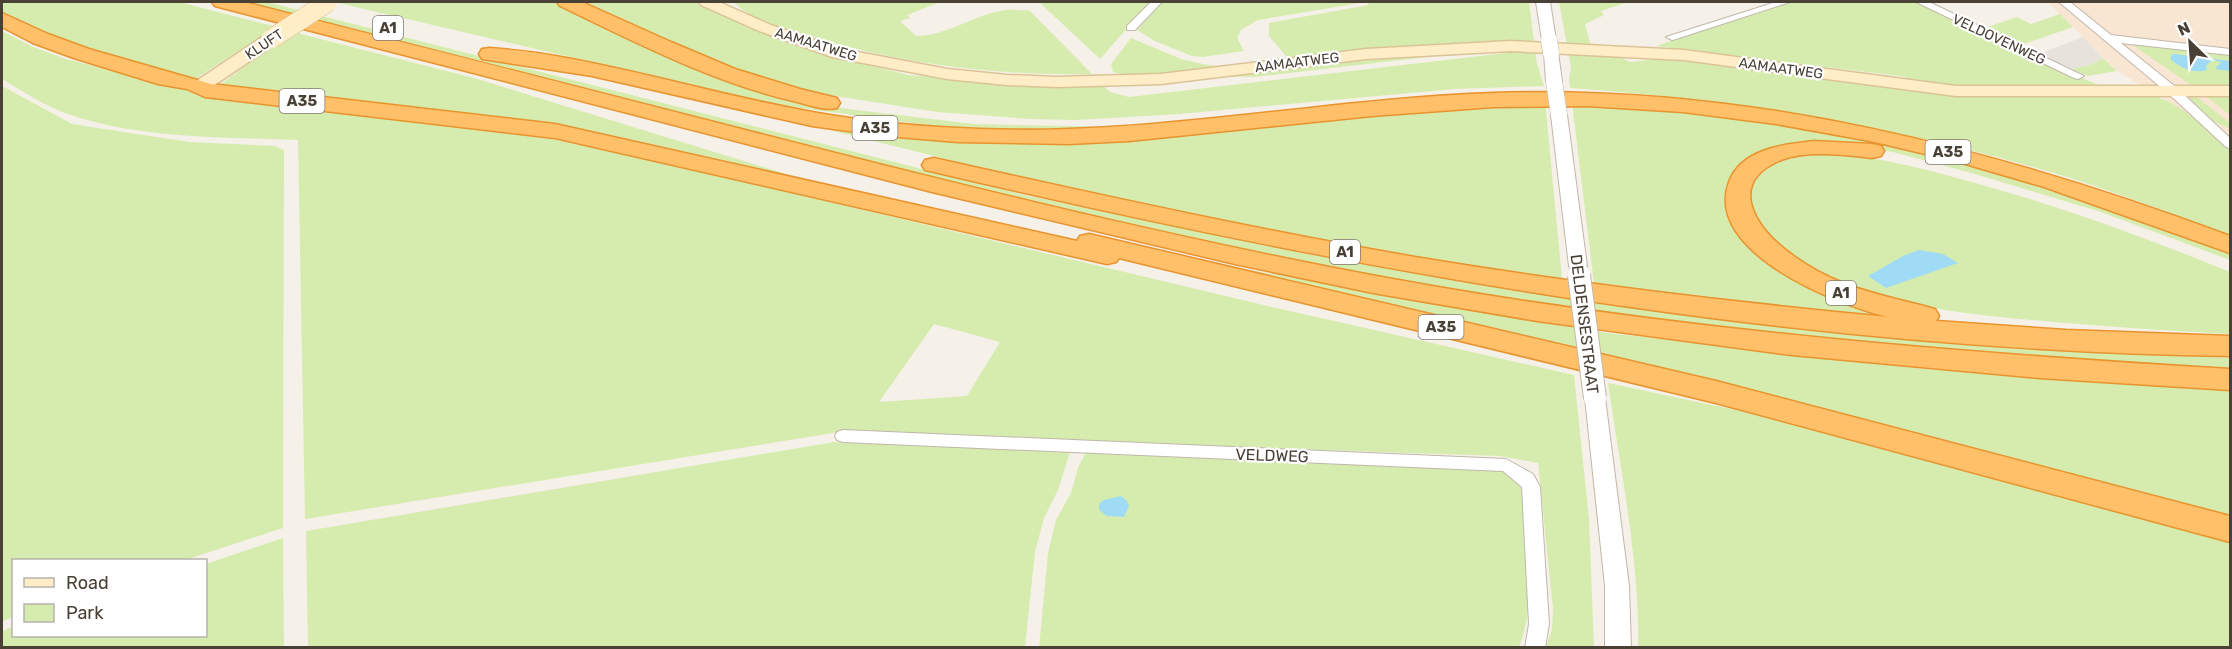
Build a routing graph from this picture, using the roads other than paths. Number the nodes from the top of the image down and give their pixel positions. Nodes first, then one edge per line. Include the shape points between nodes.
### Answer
1 (222, 2) edge
2 (285, 2) edge
3 (328, 2) edge
4 (567, 2) edge
5 (707, 2) edge
6 (720, 2) edge
7 (1157, 2) edge
8 (1543, 2) edge
9 (1785, 2) edge
10 (1921, 2) edge
11 (2058, 2) edge
12 (2064, 2) edge
13 (737, 15) junction
14 (2, 19) edge
15 (1131, 28) dead end
16 (2093, 36) junction
17 (1672, 37) dead end
18 (2109, 38) junction
19 (2230, 52) edge
20 (490, 54) junction
21 (2078, 76) dead end
22 (2230, 84) edge
23 (201, 86) junction
24 (2161, 88) junction
25 (2230, 91) edge
26 (600, 99) junction
27 (1267, 120) junction
28 (2206, 123) junction
29 (2230, 143) edge
30 (2230, 245) edge
31 (1166, 262) junction
32 (2230, 262) edge
33 (2224, 346) edge
34 (2230, 380) edge
35 (843, 436) dead end
36 (2230, 529) edge
37 (1535, 648) edge
38 (1618, 648) edge

1 - 26 highway, A1
2 - 20 highway, A1
3 - 23 main road, KLUFT, bridge
4 - 27 highway, A35 via 718,72 791,94 866,110 1035,125
5 - 13 main road, AAMAATWEG
6 - 13 main road, AAMAATWEG
7 - 15 street
8 - 38 street, DELDENSESTRAAT, bridge via 1616,574
9 - 17 street
10 - 21 street, VELDOVENWEG
11 - 16 street
12 - 18 street
13 - 24 main road, AAMAATWEG via 800,42 838,53 947,74 1017,80 1161,79 1376,53 1511,46 1647,52 1989,93
14 - 23 highway, A35 via 55,46
16 - 18 street
16 - 24 street
18 - 19 street
18 - 24 street
20 - 27 highway, A35 via 560,63 808,118 892,130 1009,138 1058,137
20 - 33 highway, A1 via 978,176 1383,259 1611,295 1884,328
22 - 24 main road, AAMAATWEG
23 - 31 highway, A35 via 222,93 555,131 1110,257
24 - 25 main road, AAMAATWEG
24 - 28 street
24 - 28 street
26 - 31 highway, A35 via 672,130 886,191
26 - 34 highway, A1 via 1044,213 1373,284 1537,312 1792,345 2039,368
27 - 30 highway, A35 via 1451,102 1541,98 1724,110 1874,135 2018,171
28 - 29 street
31 - 36 highway, A35 via 1716,392
32 - 33 highway, A1 via 2036,193 1944,167 1863,150 1811,148 1779,154 1752,167 1738,185 1741,214 1766,248 1819,284 1871,304 1944,319
35 - 37 street, VELDWEG via 1506,465 1522,475 1531,488 1539,624

